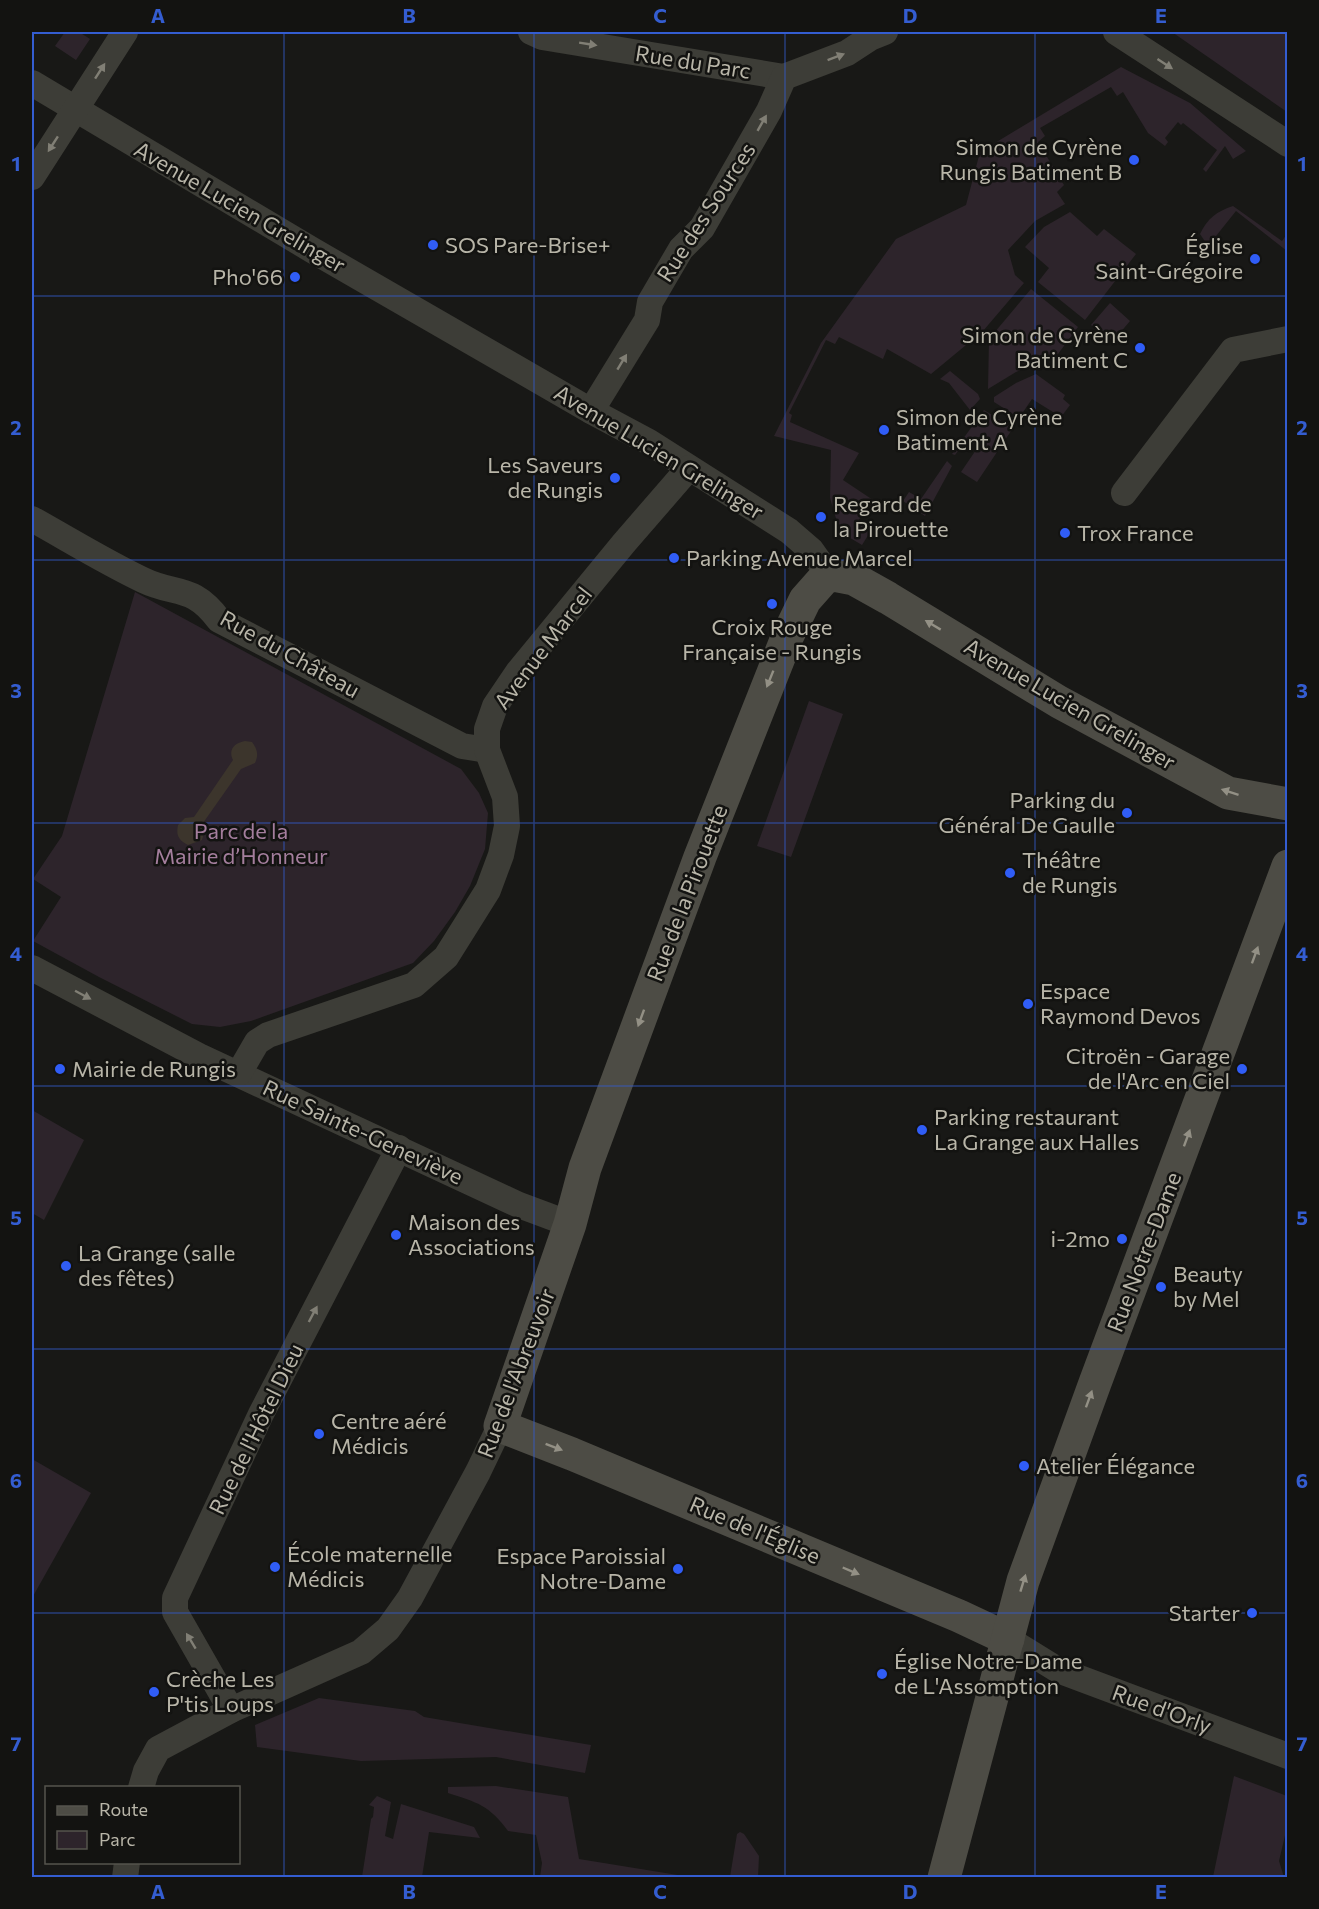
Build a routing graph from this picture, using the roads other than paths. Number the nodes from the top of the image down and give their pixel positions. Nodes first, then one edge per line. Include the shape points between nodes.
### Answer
1 (125, 32) edge
2 (531, 32) edge
3 (885, 32) edge
4 (1116, 32) edge
5 (784, 77) junction
6 (32, 83) edge
7 (74, 110) junction
8 (1287, 144) edge
9 (32, 177) edge
10 (1287, 339) edge
11 (591, 411) junction
12 (689, 468) junction
13 (1124, 493) dead end
14 (32, 519) edge
15 (828, 574) junction
16 (487, 750) junction
17 (1287, 804) edge
18 (1287, 866) edge
19 (32, 968) edge
20 (240, 1073) junction
21 (399, 1148) junction
22 (570, 1224) junction
23 (500, 1426) junction
24 (1008, 1639) junction
25 (231, 1710) junction
26 (1287, 1756) edge
27 (142, 1786) edge
28 (944, 1878) edge

7 -> 1 street
2 -> 5 street, Rue du Parc
5 -> 3 street via 847,53
4 -> 8 street
11 -> 5 street, Rue des Sources via 647,320 650,302 681,249 702,228 769,111
6 - 7 street, Avenue Lucien Grelinger
7 -> 9 street
7 - 11 street, Avenue Lucien Grelinger
10 - 13 street via 1233,350
11 - 12 street, Avenue Lucien Grelinger
12 - 15 street, Avenue Lucien Grelinger via 789,531 811,550
12 - 16 street, Avenue Marcel via 519,672 495,706 486,729
14 - 16 street, Rue du Château via 145,581 190,593 209,606 219,620 462,746
17 -> 15 street, Avenue Lucien Grelinger via 1228,794 1059,702 854,579
15 -> 22 street, Rue de la Pirouette via 805,600 743,747 585,1168
16 - 20 street, Avenue Marcel via 505,797 507,826 488,890 446,957 414,985 268,1035 257,1042
24 -> 18 street, Rue Notre-Dame via 1023,1581
19 -> 20 street, Rue Sainte-Geneviève
20 - 21 street, Rue Sainte-Geneviève
21 - 22 street, Rue Sainte-Geneviève via 519,1205
25 -> 21 street, Rue de l'Hôtel Dieu via 175,1612 175,1598 261,1414
22 - 23 street, Rue de l'Abreuvoir
23 -> 24 street, Rue de l'Église
23 - 25 street, Rue de l'Abreuvoir via 410,1598 388,1629 361,1652
24 - 26 street, Rue d'Orly via 1058,1670
24 - 28 street, Rue Notre-Dame
25 - 27 street, Rue de l'Abreuvoir via 158,1749

